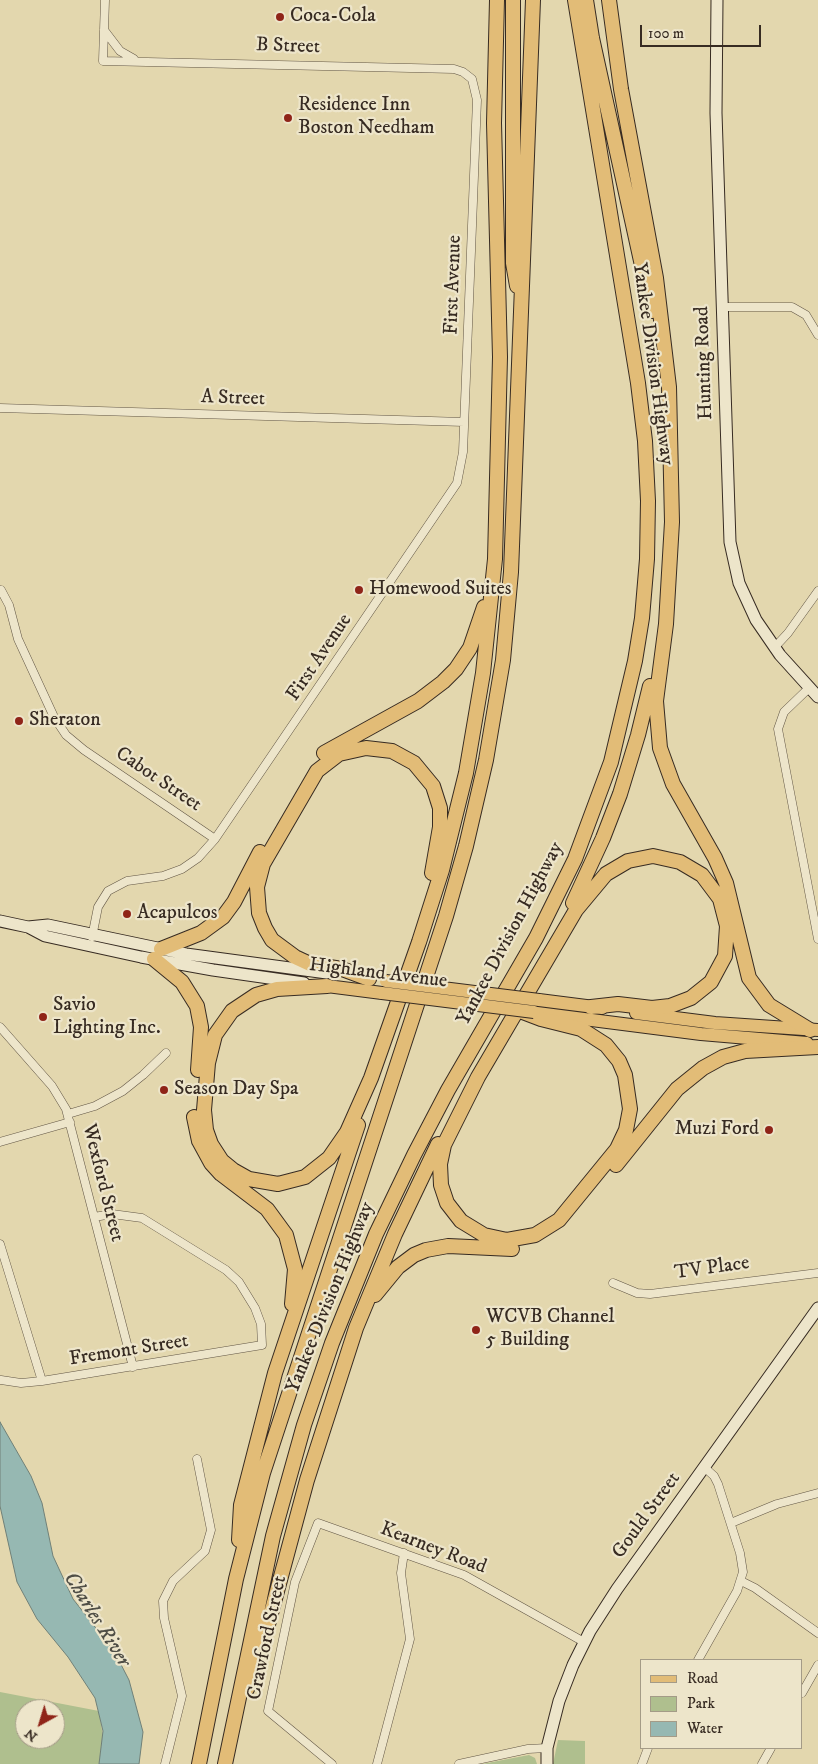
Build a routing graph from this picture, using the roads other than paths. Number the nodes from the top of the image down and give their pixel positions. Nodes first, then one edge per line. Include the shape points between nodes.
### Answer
1 (104, 0) edge
2 (497, 0) edge
3 (513, 0) edge
4 (533, 0) edge
5 (575, 0) edge
6 (586, 0) edge
7 (609, 0) edge
8 (717, 0) edge
9 (104, 30) junction
10 (136, 60) junction
11 (470, 77) joint
12 (723, 307) junction
13 (522, 317) junction
14 (818, 335) edge
15 (668, 406) junction
16 (0, 408) edge
17 (464, 422) junction
18 (494, 537) junction
19 (1, 590) dead end
20 (818, 591) edge
21 (667, 596) junction
22 (774, 648) junction
23 (809, 688) junction
24 (818, 697) edge
25 (216, 839) junction
26 (0, 921) edge
27 (91, 940) junction
28 (818, 940) edge
29 (158, 954) junction
30 (408, 968) junction
31 (536, 976) junction
32 (369, 979) junction
33 (327, 986) junction
34 (384, 987) junction
35 (591, 1007) junction
36 (518, 1010) joint
37 (535, 1010) junction
38 (0, 1027) edge
39 (814, 1030) edge
40 (818, 1045) edge
41 (166, 1053) dead end
42 (478, 1077) junction
43 (371, 1078) junction
44 (69, 1118) junction
45 (0, 1142) edge
46 (94, 1217) junction
47 (0, 1244) edge
48 (818, 1273) edge
49 (613, 1283) dead end
50 (818, 1308) edge
51 (283, 1348) junction
52 (348, 1355) junction
53 (133, 1367) junction
54 (1, 1380) edge
55 (42, 1381) junction
56 (197, 1460) dead end
57 (704, 1467) junction
58 (818, 1493) edge
59 (318, 1523) joint
60 (731, 1523) junction
61 (404, 1553) junction
62 (236, 1578) junction
63 (741, 1581) junction
64 (818, 1633) edge
65 (584, 1642) junction
66 (699, 1659) edge
67 (818, 1664) edge
68 (803, 1691) edge
69 (234, 1721) junction
70 (547, 1748) junction
71 (648, 1749) edge
72 (770, 1749) edge
73 (165, 1764) edge
74 (199, 1764) edge
75 (226, 1764) edge
76 (332, 1764) edge
77 (377, 1764) edge
78 (459, 1764) edge
79 (546, 1764) edge
80 (642, 1764) edge
81 (762, 1764) edge

1 - 9 street
2 - 18 highway via 494,123 500,357
3 - 13 highway via 513,262
4 - 13 highway, Yankee Division Highway
5 - 69 highway, Yankee Division Highway via 645,441 647,559 634,669 607,777 576,860 414,1155 376,1234 339,1324 280,1508
6 - 15 highway via 652,312
7 - 15 highway via 621,89 656,278 666,354
8 - 12 main road, Hunting Road via 716,99
9 - 10 street via 120,51
9 - 10 street, B Street via 103,61
10 - 11 street, B Street via 450,68
11 - 17 street, First Avenue via 477,100
12 - 14 street via 792,307 806,315
12 - 22 main road, Hunting Road via 730,542 745,598
13 - 62 highway, Yankee Division Highway via 509,602 480,789 441,930 271,1445
15 - 21 highway via 673,508
16 - 17 street, A Street
17 - 25 street, First Avenue via 462,466 451,494
18 - 29 highway via 483,614 473,642 456,669 424,698 315,760 301,778 228,911 201,934
18 - 30 highway via 490,615 472,744 444,863
19 - 25 street, Cabot Street via 18,640 54,717 66,735
20 - 22 street
21 - 31 highway via 645,707 620,794 588,873
21 - 39 highway via 656,708 664,762 676,792 726,883 752,983 773,1009
22 - 23 main road, Hunting Road
23 - 24 main road, Hunting Road
23 - 28 street via 784,712 778,729
25 - 27 street, First Avenue via 182,869 163,876 128,881 108,891 98,907
26 - 27 main road, Highland Avenue via 28,927 45,936
27 - 29 main road, Highland Avenue
29 - 32 main road, Highland Avenue
29 - 33 main road, Highland Avenue via 243,975
29 - 51 highway via 187,987 199,1011 201,1037 194,1116 201,1146 217,1171 271,1213 290,1247 294,1284
30 - 32 highway via 435,860 441,818 439,802 427,777 404,756 378,748 353,750 331,759 312,777 263,864 257,898 264,928 282,949 310,964 342,969
30 - 43 highway
31 - 35 highway via 586,896 616,866 641,858 660,857 680,862 702,875 717,894 727,926 725,956 711,982 691,998 670,1006 652,1008 618,1004
31 - 42 highway
32 - 34 main road, Highland Avenue
33 - 34 main road, Highland Avenue
33 - 43 highway via 282,988 261,993 236,1008 221,1025 210,1050 204,1105 205,1125 211,1144 226,1164 249,1179 271,1184 299,1180 317,1169 336,1150
34 - 36 main road, Highland Avenue, bridge
34 - 37 main road, Highland Avenue, bridge
35 - 37 main road, Highland Avenue
35 - 39 main road, Highland Avenue via 715,1023
36 - 37 highway, bridge
37 - 40 main road, Highland Avenue via 701,1034
37 - 42 highway via 581,1029 606,1045 623,1068 630,1104 626,1130 614,1153 559,1220 532,1237 505,1240 479,1233 458,1218 444,1196 440,1169 442,1150
38 - 44 street, Wexford Street via 56,1092
40 - 52 highway via 738,1053 718,1059 695,1073 673,1094 568,1224 547,1240 513,1249 440,1246 408,1259 390,1274 376,1293
41 - 44 street via 123,1091
42 - 52 highway via 454,1115 408,1205 370,1292
43 - 51 highway
44 - 45 street
44 - 46 street, Wexford Street
46 - 53 street, Wexford Street
46 - 53 street, Fremont Street via 112,1214 142,1218 226,1270 239,1282 261,1324 262,1345
47 - 55 street
48 - 49 street, TV Place via 650,1294 637,1293
50 - 57 main road, Gould Street
51 - 62 highway via 241,1505
52 - 69 highway via 305,1487 259,1658
53 - 55 street, Fremont Street
54 - 55 street, Fremont Street via 21,1383
56 - 73 street via 211,1530 205,1551 173,1581 163,1601 182,1696
57 - 60 street via 716,1480
57 - 65 main road, Gould Street
58 - 60 street via 781,1502
59 - 61 street, Kearney Road
59 - 76 street, Crawford Street via 295,1582 268,1711
60 - 63 street via 742,1562
61 - 65 street, Kearney Road via 472,1579
61 - 77 street via 401,1573 410,1638
62 - 74 highway, Yankee Division Highway
63 - 64 street
63 - 66 street
65 - 70 main road, Gould Street via 559,1701
67 - 68 street
69 - 75 highway, Yankee Division Highway
70 - 78 street
70 - 79 main road, Gould Street
71 - 80 street
72 - 81 street

